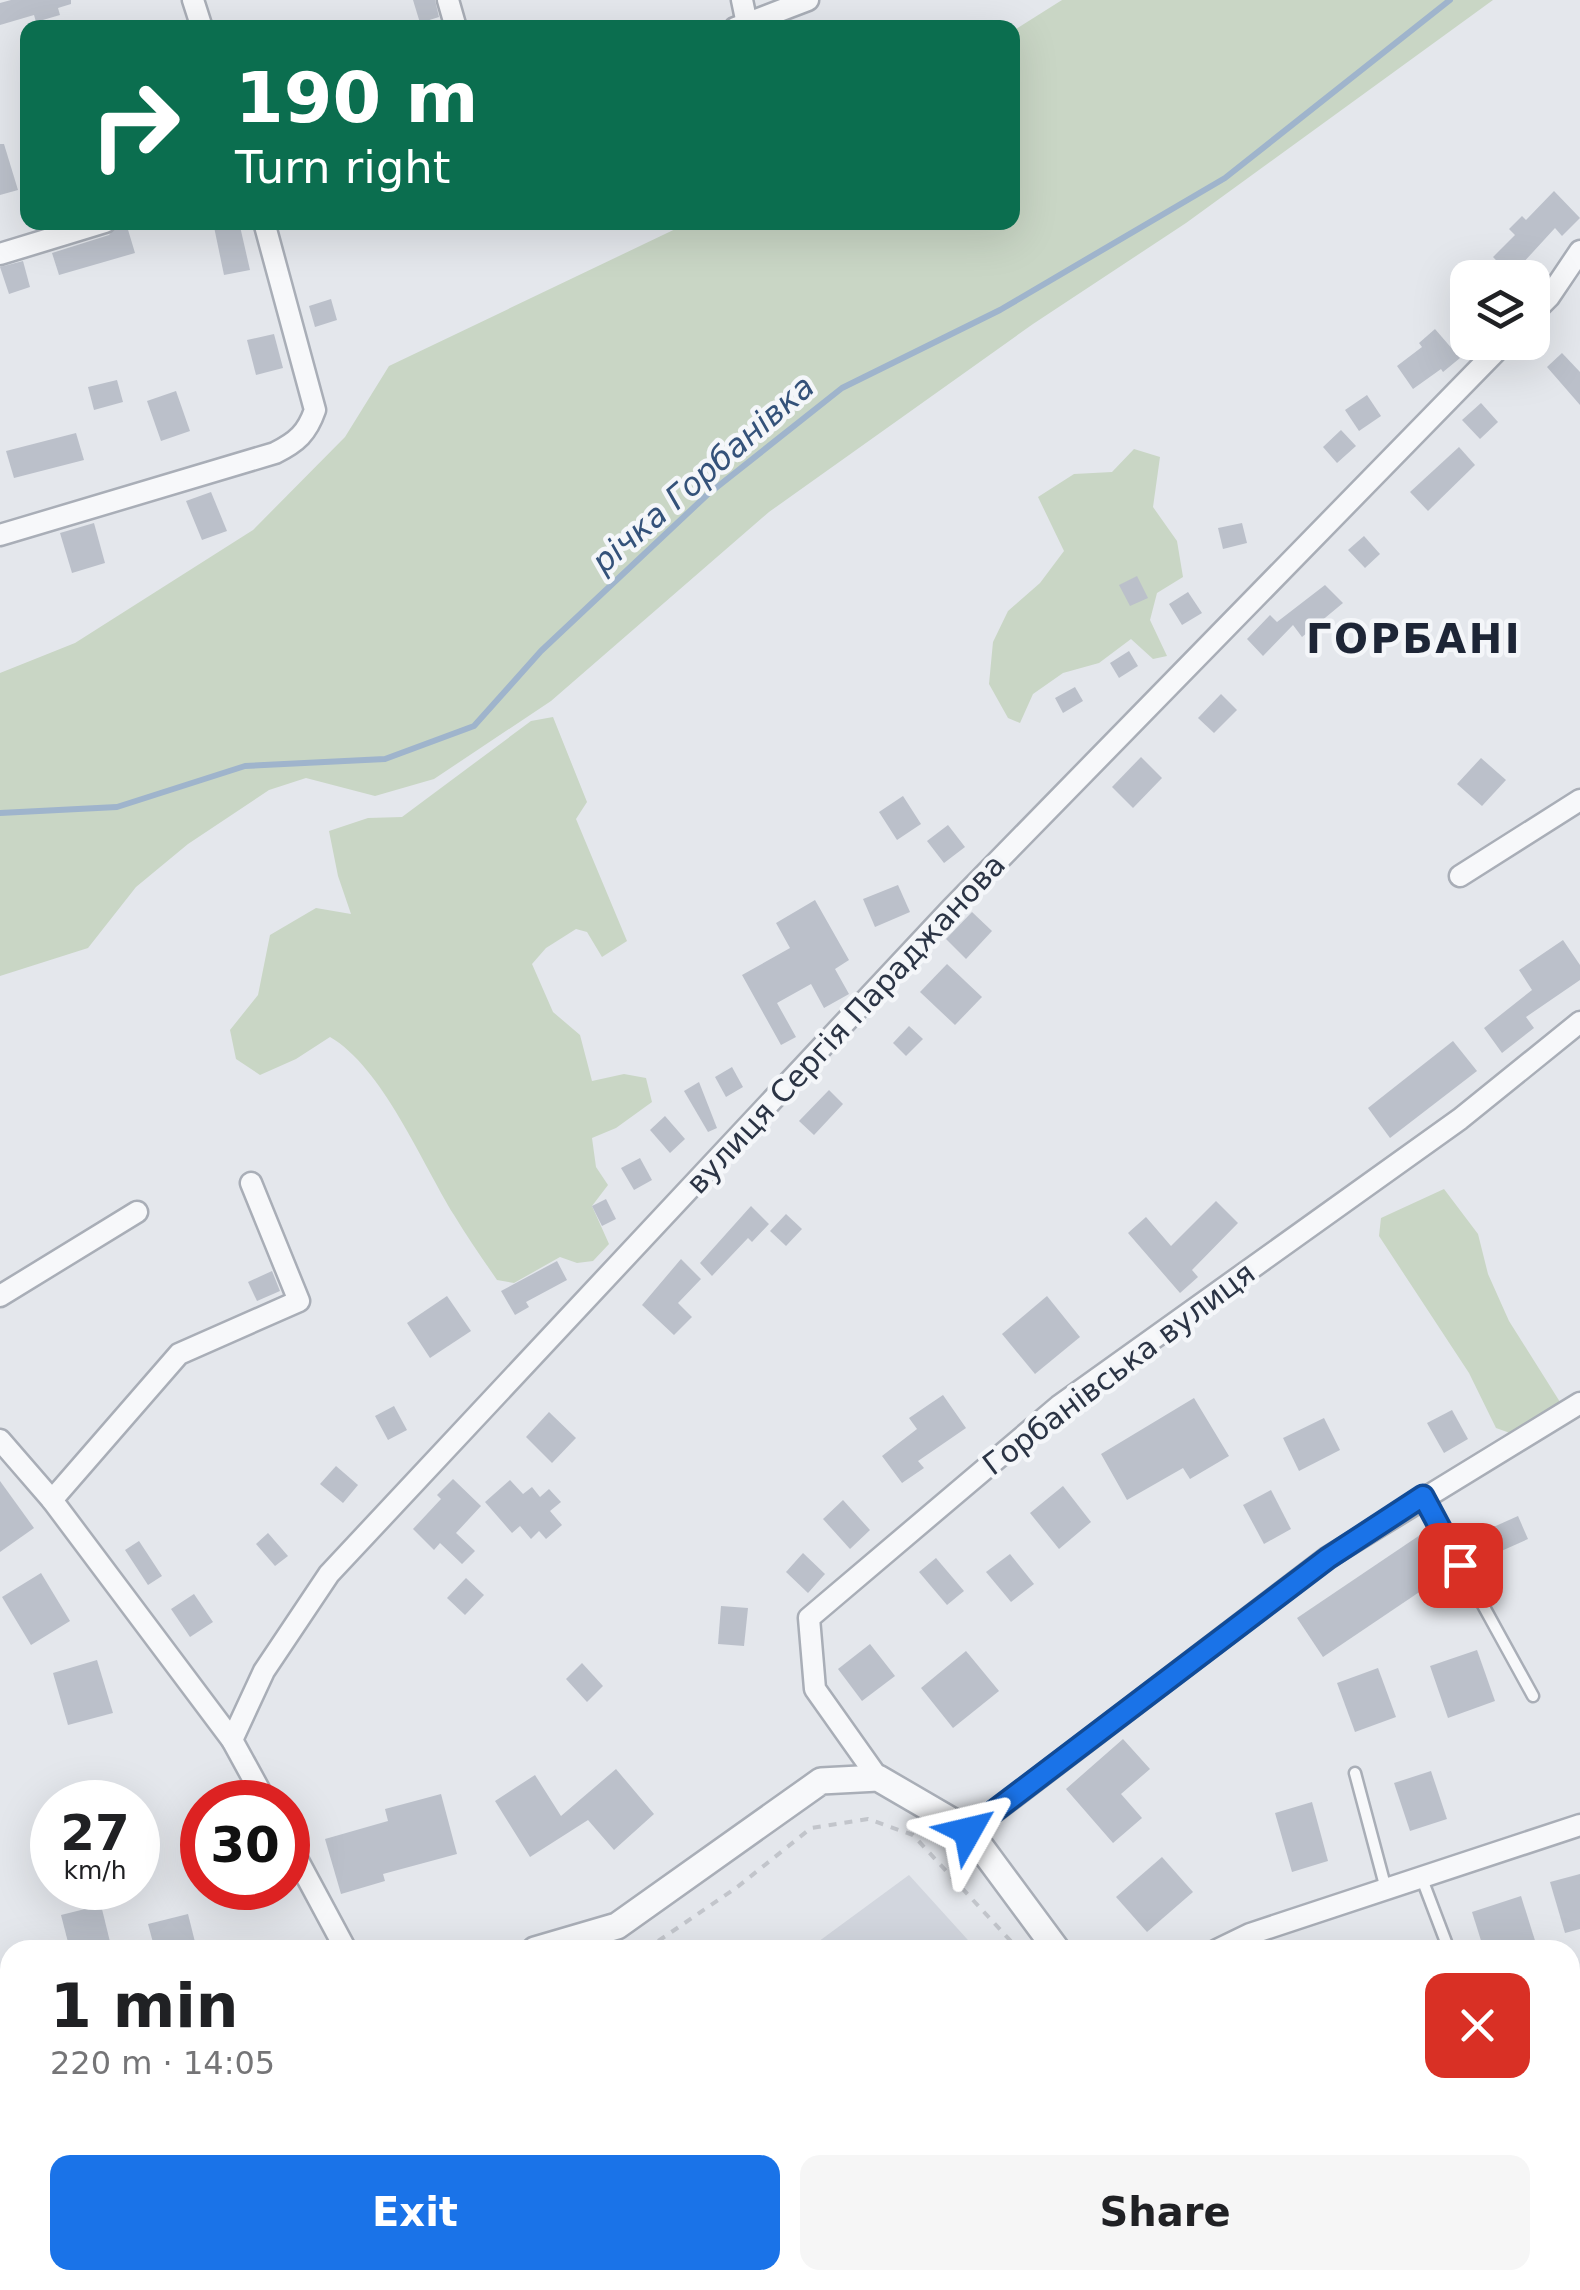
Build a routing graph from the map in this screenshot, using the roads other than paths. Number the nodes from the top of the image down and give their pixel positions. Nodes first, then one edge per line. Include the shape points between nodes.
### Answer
1 (808, 0) edge
2 (756, 20) edge
3 (79, 230) edge
4 (266, 230) edge
5 (1580, 251) edge
6 (0, 254) edge
7 (1550, 296) edge
8 (1487, 360) edge
9 (0, 535) edge
10 (1580, 800) edge
11 (1460, 876) dead end
12 (1580, 1022) edge
13 (251, 1183) dead end
14 (137, 1212) dead end
15 (0, 1296) edge
16 (1580, 1403) edge
17 (0, 1440) edge
18 (1423, 1496) junction
19 (52, 1500) junction
20 (1533, 1696) dead end
21 (232, 1740) junction
22 (1355, 1773) dead end
23 (878, 1778) junction
24 (254, 1780) edge
25 (1580, 1824) edge
26 (968, 1831) junction
27 (1422, 1879) junction
28 (310, 1883) edge
29 (1386, 1890) junction
30 (341, 1940) edge
31 (569, 1940) edge
32 (1050, 1940) edge
33 (1238, 1940) edge
34 (1444, 1940) edge

1 - 2 street
3 - 6 street
4 - 9 street via 315,410 308,430 276,453
5 - 7 street
8 - 21 street, вулиця Сергія Параджанова via 951,909 329,1574 264,1672
10 - 11 street
12 - 23 street, Горбанівська вулиця via 1460,1119 1058,1406 810,1618 816,1689
13 - 19 street via 299,1302 179,1354
14 - 15 street
16 - 18 street
17 - 19 street
18 - 20 lane
18 - 26 street via 1328,1558
19 - 21 street
21 - 24 street
22 - 29 lane
23 - 26 street
23 - 31 street via 821,1781 617,1926
25 - 27 street
26 - 32 street
27 - 29 street
27 - 34 lane
28 - 30 street
29 - 33 street

